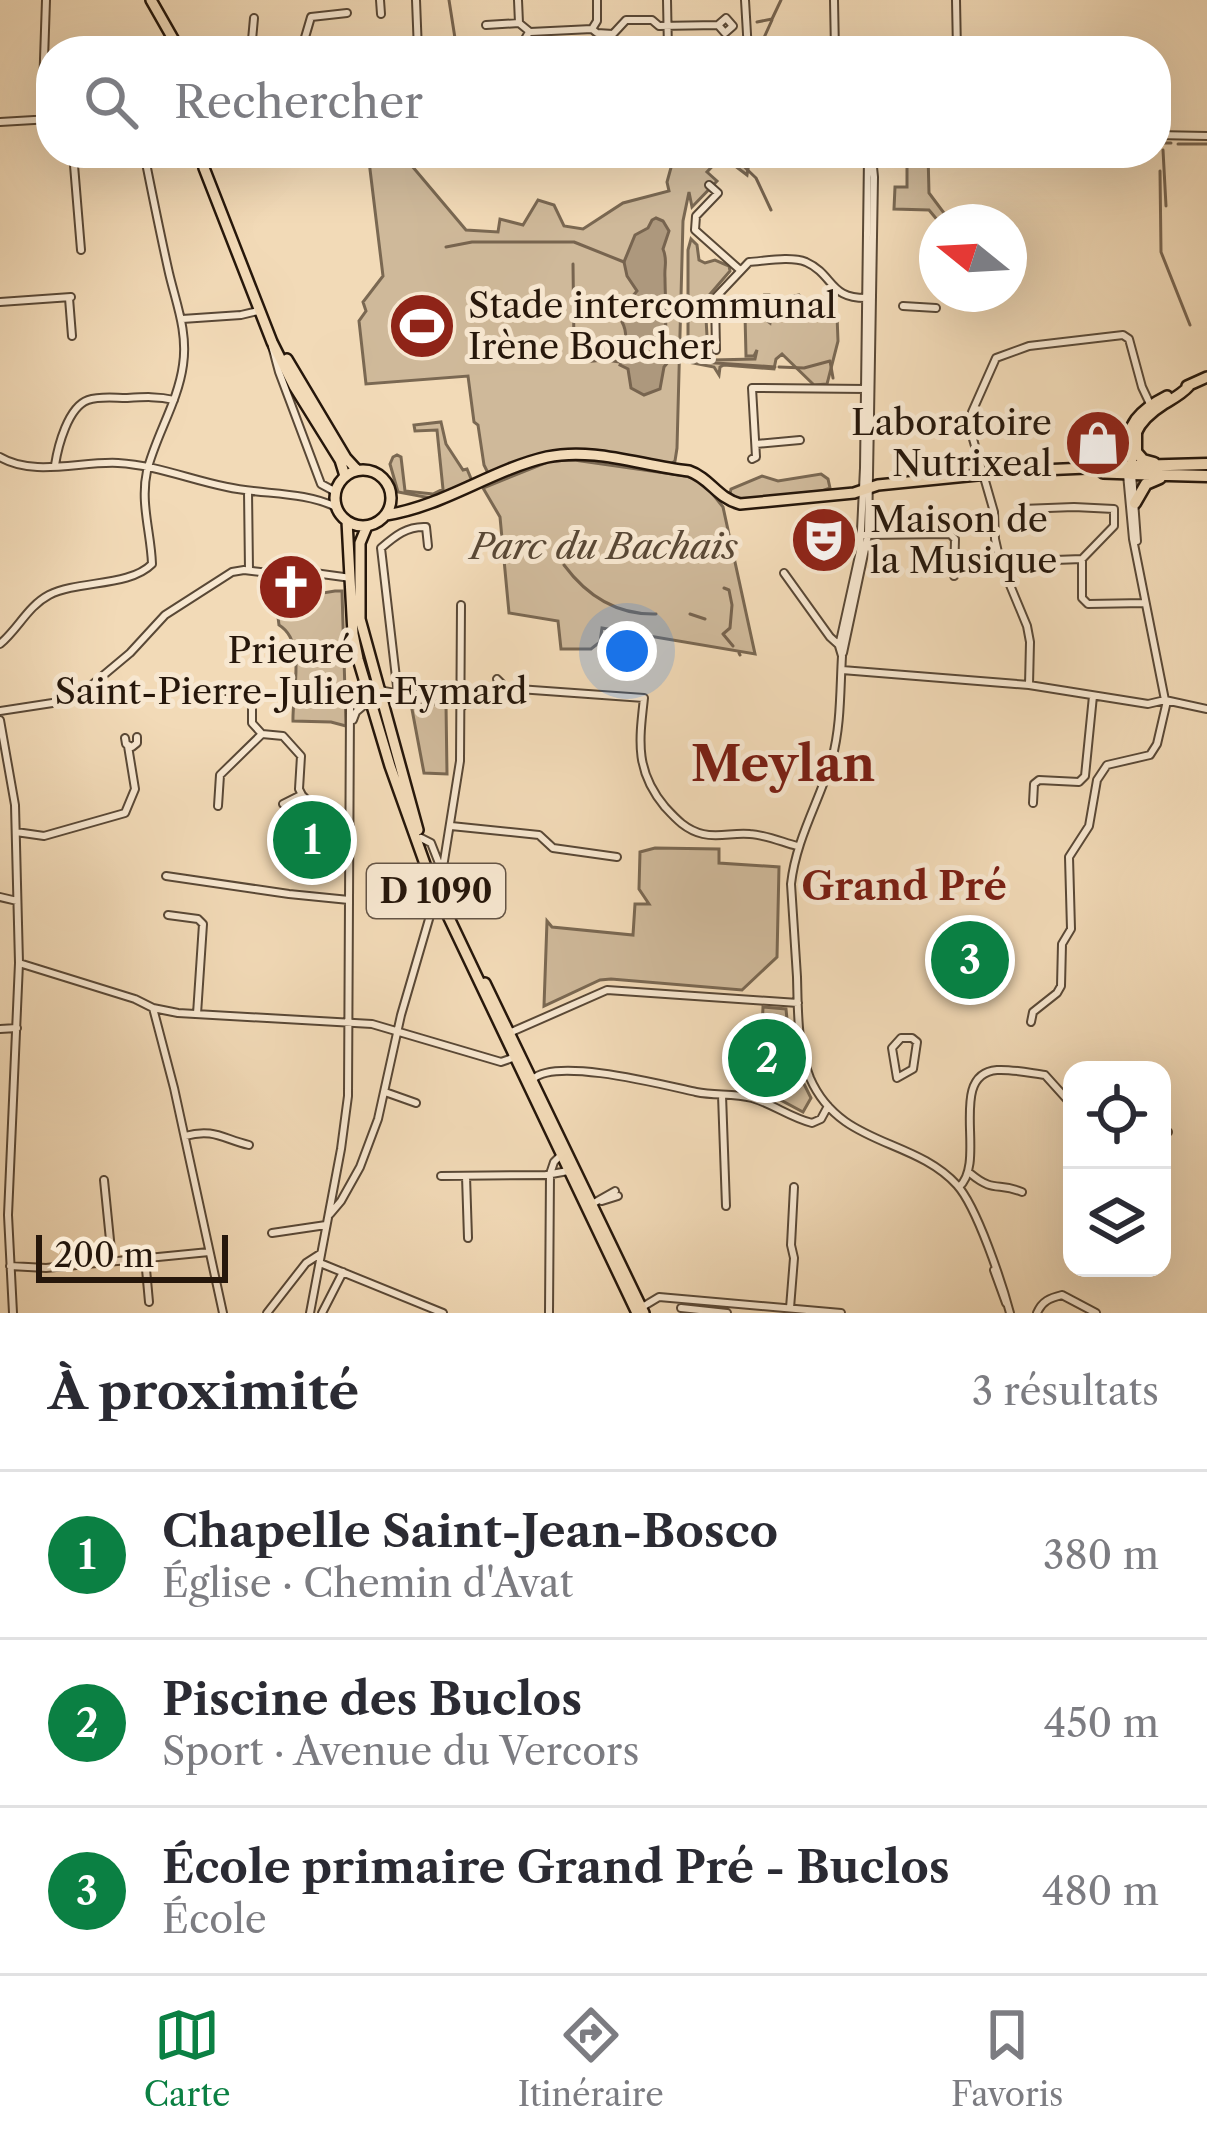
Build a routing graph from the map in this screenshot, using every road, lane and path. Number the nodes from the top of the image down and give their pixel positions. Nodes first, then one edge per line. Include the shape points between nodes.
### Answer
1 (46, 0) edge
2 (151, 0) edge
3 (380, 0) edge
4 (416, 0) edge
5 (518, 0) edge
6 (597, 0) edge
7 (667, 0) edge
8 (745, 0) edge
9 (834, 0) edge
10 (956, 0) edge
11 (346, 14) dead end
12 (380, 14) dead end
13 (254, 17) dead end
14 (519, 23) junction
15 (486, 25) dead end
16 (718, 25) dead end
17 (667, 26) junction
18 (592, 29) junction
19 (530, 32) junction
20 (47, 36) edge
21 (171, 36) edge
22 (252, 36) edge
23 (305, 36) edge
24 (417, 36) edge
25 (527, 36) edge
26 (667, 36) edge
27 (747, 36) edge
28 (835, 36) edge
29 (957, 36) edge
30 (36, 120) edge
31 (0, 122) edge
32 (1171, 135) edge
33 (1207, 136) edge
34 (74, 168) edge
35 (147, 168) edge
36 (204, 168) edge
37 (870, 168) edge
38 (709, 185) dead end
39 (81, 250) dead end
40 (740, 271) junction
41 (252, 291) junction
42 (870, 298) junction
43 (0, 302) edge
44 (904, 306) dead end
45 (919, 307) edge
46 (258, 311) junction
47 (182, 320) junction
48 (72, 336) dead end
49 (272, 342) junction
50 (716, 350) dead end
51 (1207, 377) edge
52 (1189, 386) junction
53 (867, 389) junction
54 (174, 400) junction
55 (1150, 404) junction
56 (1136, 430) junction
57 (800, 440) dead end
58 (756, 444) junction
59 (0, 457) edge
60 (752, 459) dead end
61 (1207, 464) edge
62 (55, 465) junction
63 (148, 467) junction
64 (357, 470) junction
65 (1129, 470) junction
66 (1166, 471) junction
67 (985, 474) junction
68 (345, 476) junction
69 (1207, 476) edge
70 (322, 484) junction
71 (866, 489) junction
72 (248, 491) junction
73 (335, 492) junction
74 (392, 497) junction
75 (311, 498) junction
76 (1135, 502) junction
77 (430, 504) junction
78 (336, 507) junction
79 (1022, 509) dead end
80 (386, 514) junction
81 (347, 521) junction
82 (368, 526) junction
83 (864, 535) junction
84 (1136, 545) junction
85 (428, 546) dead end
86 (1082, 560) junction
87 (1028, 561) dead end
88 (249, 570) junction
89 (784, 573) dead end
90 (954, 576) dead end
91 (351, 578) junction
92 (1146, 603) junction
93 (461, 605) dead end
94 (0, 644) edge
95 (842, 650) junction
96 (841, 670) junction
97 (497, 680) dead end
98 (1029, 685) junction
99 (380, 694) junction
100 (367, 695) junction
101 (396, 695) junction
102 (1093, 696) junction
103 (221, 699) dead end
104 (1166, 701) junction
105 (462, 707) junction
106 (1207, 709) edge
107 (0, 716) edge
108 (262, 734) junction
109 (128, 746) dead end
110 (302, 795) junction
111 (1033, 803) dead end
112 (283, 804) dead end
113 (218, 806) dead end
114 (350, 826) junction
115 (451, 826) junction
116 (16, 832) junction
117 (421, 838) junction
118 (797, 846) junction
119 (617, 857) dead end
120 (442, 870) junction
121 (166, 876) dead end
122 (439, 891) junction
123 (0, 897) edge
124 (349, 900) junction
125 (17, 901) junction
126 (168, 915) dead end
127 (19, 963) junction
128 (798, 1003) junction
129 (153, 1008) junction
130 (197, 1014) junction
131 (1031, 1022) dead end
132 (347, 1023) junction
133 (17, 1028) junction
134 (0, 1029) edge
135 (399, 1032) junction
136 (507, 1034) junction
137 (513, 1058) junction
138 (897, 1078) joint
139 (533, 1079) junction
140 (385, 1092) junction
141 (722, 1095) junction
142 (1063, 1096) edge
143 (416, 1103) dead end
144 (828, 1106) junction
145 (185, 1136) junction
146 (249, 1145) dead end
147 (564, 1153) junction
148 (568, 1171) junction
149 (550, 1174) junction
150 (970, 1174) junction
151 (440, 1176) dead end
152 (466, 1176) junction
153 (104, 1180) dead end
154 (794, 1187) dead end
155 (959, 1187) junction
156 (1022, 1192) dead end
157 (616, 1194) dead end
158 (592, 1204) junction
159 (726, 1206) dead end
160 (326, 1221) junction
161 (272, 1233) dead end
162 (468, 1238) dead end
163 (210, 1252) junction
164 (146, 1257) junction
165 (320, 1258) junction
166 (6, 1260) edge
167 (112, 1262) junction
168 (343, 1272) junction
169 (149, 1302) dead end
170 (681, 1307) edge
171 (790, 1308) junction
172 (754, 1309) edge
173 (1009, 1309) edge
174 (639, 1311) edge
175 (13, 1313) edge
176 (224, 1313) edge
177 (267, 1313) edge
178 (310, 1313) edge
179 (322, 1313) edge
180 (443, 1313) edge
181 (549, 1313) edge
182 (728, 1313) edge
183 (841, 1313) edge
184 (1036, 1313) edge
185 (1096, 1313) edge

1 - 20 street
2 - 21 main road
3 - 12 street
4 - 24 street
5 - 14 street
6 - 18 street
7 - 17 street
8 - 27 street
9 - 28 street
10 - 29 street
11 - 23 street via 311,17
13 - 22 street
14 - 15 street
14 - 19 street
16 - 17 street
17 - 18 street via 626,20 613,34
17 - 26 street
18 - 19 street
19 - 25 street
30 - 31 street
32 - 33 street
34 - 39 street
35 - 47 street
36 - 41 main road
37 - 42 street
38 - 40 street via 718,193 696,216 695,230
40 - 42 street via 748,262 802,260 842,295
40 - 50 street via 715,298
41 - 46 main road
41 - 64 main road
42 - 53 street
43 - 48 street via 70,297
44 - 45 street
46 - 47 street
46 - 49 main road
47 - 54 street
49 - 68 main road
49 - 70 street
51 - 52 main road
52 - 55 main road
52 - 56 main road
53 - 58 street via 752,388
53 - 71 street
54 - 62 street via 81,404
54 - 63 street
55 - 65 main road via 1129,429
55 - 67 street via 1127,336 1029,346 996,358 972,412
56 - 65 main road
56 - 66 highway via 1137,455
57 - 58 street
58 - 60 street
59 - 62 street via 24,467
61 - 66 highway
62 - 63 street
63 - 72 street
63 - 94 street via 147,571 48,596
64 - 68 main road
64 - 74 main road via 380,475
65 - 66 highway
65 - 67 main road
65 - 76 street
65 - 84 street
66 - 69 highway
66 - 76 highway
67 - 71 main road
67 - 98 street via 1000,561 1027,626
68 - 73 main road
70 - 73 street
70 - 75 street
71 - 77 main road via 740,504 689,471 574,454 536,460
71 - 83 street
72 - 75 street
72 - 88 street
73 - 75 street
73 - 78 main road
74 - 77 main road
74 - 80 main road
75 - 78 street
76 - 84 street
77 - 80 main road
78 - 81 main road
79 - 86 street via 1114,509 1114,526
80 - 82 main road
81 - 82 main road
81 - 91 main road, D 1090
82 - 99 main road, D 1090 via 359,543 360,620
83 - 90 street via 950,534
83 - 95 street
84 - 92 street
85 - 101 street via 426,527 417,526 380,548
86 - 87 street
86 - 92 street via 1088,604
88 - 91 street
88 - 107 street via 232,572 165,615 81,694
89 - 95 street
91 - 100 main road, D 1090
92 - 104 street
93 - 105 street
95 - 96 street
96 - 98 street
96 - 118 street via 832,757
97 - 118 street via 506,688 644,698 642,767 681,824 695,833 748,833
98 - 102 street
99 - 100 main road
99 - 101 street
99 - 117 main road, D 1090
100 - 114 street via 350,729
100 - 122 main road, D 1090
101 - 105 street via 449,697
102 - 104 street
102 - 111 street via 1085,776 1039,779
103 - 108 street via 252,702
104 - 106 street
104 - 131 street via 1150,755 1107,765 1097,780 1089,826 1069,857 1071,929 1060,986
105 - 115 street
107 - 116 street
108 - 110 street via 283,736 301,756
108 - 113 street via 220,775
109 - 116 street via 135,789 125,813 44,836
110 - 112 street
110 - 114 street via 330,824
114 - 124 street
115 - 119 street via 539,836 553,848
115 - 120 street
116 - 125 street
117 - 120 street
117 - 122 main road, D 1090
118 - 128 street via 791,884
120 - 122 street
121 - 124 street
122 - 135 street
122 - 136 main road, D 1090
123 - 125 street
124 - 132 street
125 - 127 street
126 - 130 street via 203,924
127 - 129 street
127 - 133 street
128 - 136 street via 607,990
128 - 144 street via 804,1060
129 - 130 street
129 - 145 street
130 - 132 street
132 - 135 street
132 - 160 street via 347,1108
133 - 134 street
133 - 166 street
135 - 137 street
135 - 140 street
136 - 137 main road, D 1090
137 - 139 main road, D 1090
137 - 147 main road, D 1090
138 - 138 street via 892,1048 912,1038 913,1070
139 - 141 street via 573,1070
139 - 147 main road, D 1090
140 - 143 street
140 - 160 street via 361,1167
141 - 144 street via 750,1097 812,1123
141 - 159 street
142 - 150 street via 1045,1075 994,1070 979,1078 970,1094
144 - 155 street
145 - 146 street via 203,1131
145 - 163 street
147 - 148 main road, D 1090
147 - 149 street
147 - 158 main road, D 1090
148 - 149 street
148 - 158 main road, D 1090
149 - 152 street
149 - 181 street
150 - 155 street
150 - 156 street via 986,1187
151 - 152 street
152 - 162 street
153 - 167 street
154 - 171 street
155 - 173 street
157 - 158 street
158 - 174 main road, D 1090
160 - 161 street
160 - 165 street
163 - 164 street
163 - 176 street
164 - 167 street
164 - 169 street
165 - 168 street
165 - 177 street via 306,1263
165 - 178 street
166 - 167 street via 46,1268
166 - 175 street
168 - 179 street
168 - 180 street
170 - 172 street
170 - 174 street via 659,1297
170 - 182 street
171 - 172 street
171 - 183 street
184 - 185 street via 1062,1295

